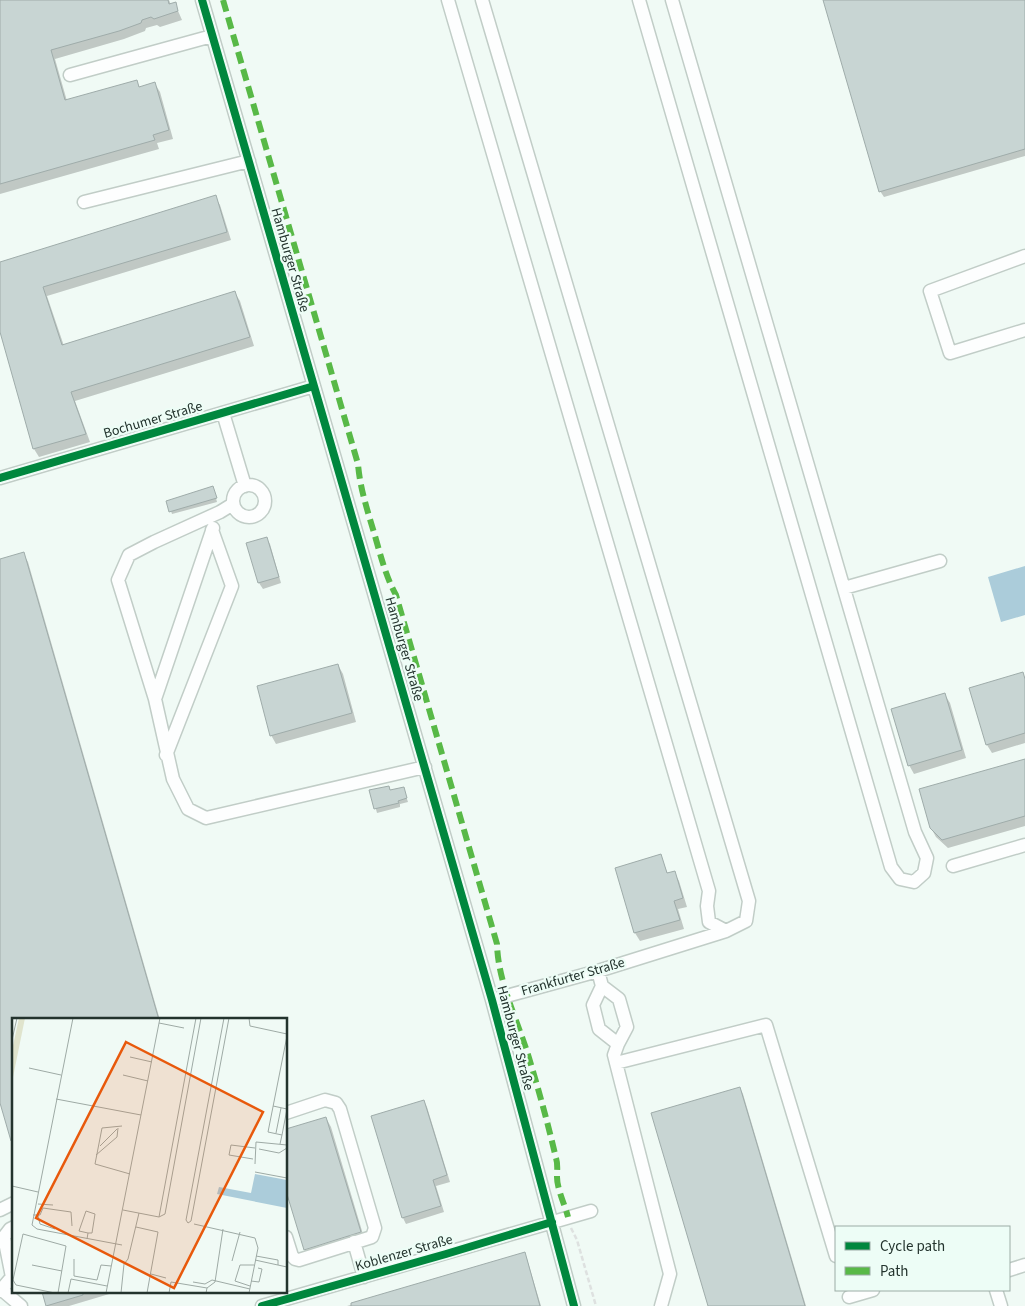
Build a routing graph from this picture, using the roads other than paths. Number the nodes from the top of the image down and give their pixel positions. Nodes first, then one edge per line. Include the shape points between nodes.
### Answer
1 (202, 0) edge
2 (448, 0) edge
3 (482, 0) edge
4 (639, 0) edge
5 (672, 0) edge
6 (212, 36) junction
7 (70, 75) dead end
8 (249, 161) junction
9 (84, 202) dead end
10 (1025, 256) edge
11 (1025, 330) edge
12 (314, 386) junction
13 (223, 412) junction
14 (0, 478) edge
15 (245, 486) junction
16 (233, 504) junction
17 (220, 512) junction
18 (212, 530) junction
19 (940, 560) dead end
20 (844, 588) junction
21 (154, 699) junction
22 (166, 755) junction
23 (425, 767) junction
24 (1025, 845) edge
25 (953, 866) dead end
26 (726, 931) junction
27 (598, 971) junction
28 (600, 990) junction
29 (492, 1000) junction
30 (614, 1041) junction
31 (616, 1063) junction
32 (288, 1111) edge
33 (12, 1204) edge
34 (0, 1210) edge
35 (591, 1210) dead end
36 (552, 1222) junction
37 (12, 1228) edge
38 (354, 1242) junction
39 (288, 1243) edge
40 (835, 1253) edge
41 (1025, 1265) edge
42 (1010, 1270) edge
43 (12, 1277) edge
44 (12, 1277) edge
45 (364, 1277) junction
46 (1, 1291) edge
47 (870, 1291) edge
48 (996, 1291) edge
49 (849, 1298) edge
50 (21, 1306) edge
51 (262, 1306) edge
52 (574, 1306) edge
53 (661, 1306) edge
54 (1001, 1306) edge

1 - 6 street, Hamburger Straße
2 - 26 street via 709,891 706,906 709,922
3 - 26 street, Frankfurter Straße via 749,901 746,921
4 - 20 street via 891,866 900,879 914,882 924,873 927,858 915,832
5 - 20 street
6 - 7 street
6 - 8 street, Hamburger Straße
8 - 9 street
8 - 12 street, Hamburger Straße
10 - 11 street via 930,291 950,353
12 - 13 street, Bochumer Straße
12 - 23 street, Hamburger Straße
13 - 14 street, Bochumer Straße
13 - 15 street
15 - 16 street via 238,490
15 - 16 street via 259,489 264,495 263,510 250,517 242,516
16 - 17 street
17 - 18 street
17 - 21 street via 129,555 118,580
18 - 21 street
18 - 22 street via 232,586
19 - 20 street
21 - 22 street
22 - 23 street via 173,779 188,809 206,818
23 - 29 street, Hamburger Straße
24 - 25 street
26 - 27 street, Frankfurter Straße
27 - 28 street
27 - 29 street, Frankfurter Straße
28 - 30 street via 593,1005 599,1028
28 - 30 street via 619,999 627,1027
29 - 36 street, Hamburger Straße
30 - 31 street
31 - 40 street via 766,1025
31 - 53 street via 670,1274
32 - 38 street via 325,1100 336,1103 340,1109 375,1228 372,1236
33 - 34 street
35 - 36 street, Koblenzer Straße
36 - 45 street, Koblenzer Straße
36 - 52 street, Hamburger Straße
37 - 44 street via 4,1237
38 - 39 street via 298,1260 292,1256
38 - 45 street
41 - 42 street
43 - 46 street
45 - 51 street, Koblenzer Straße
46 - 50 street
47 - 49 street
48 - 54 street

